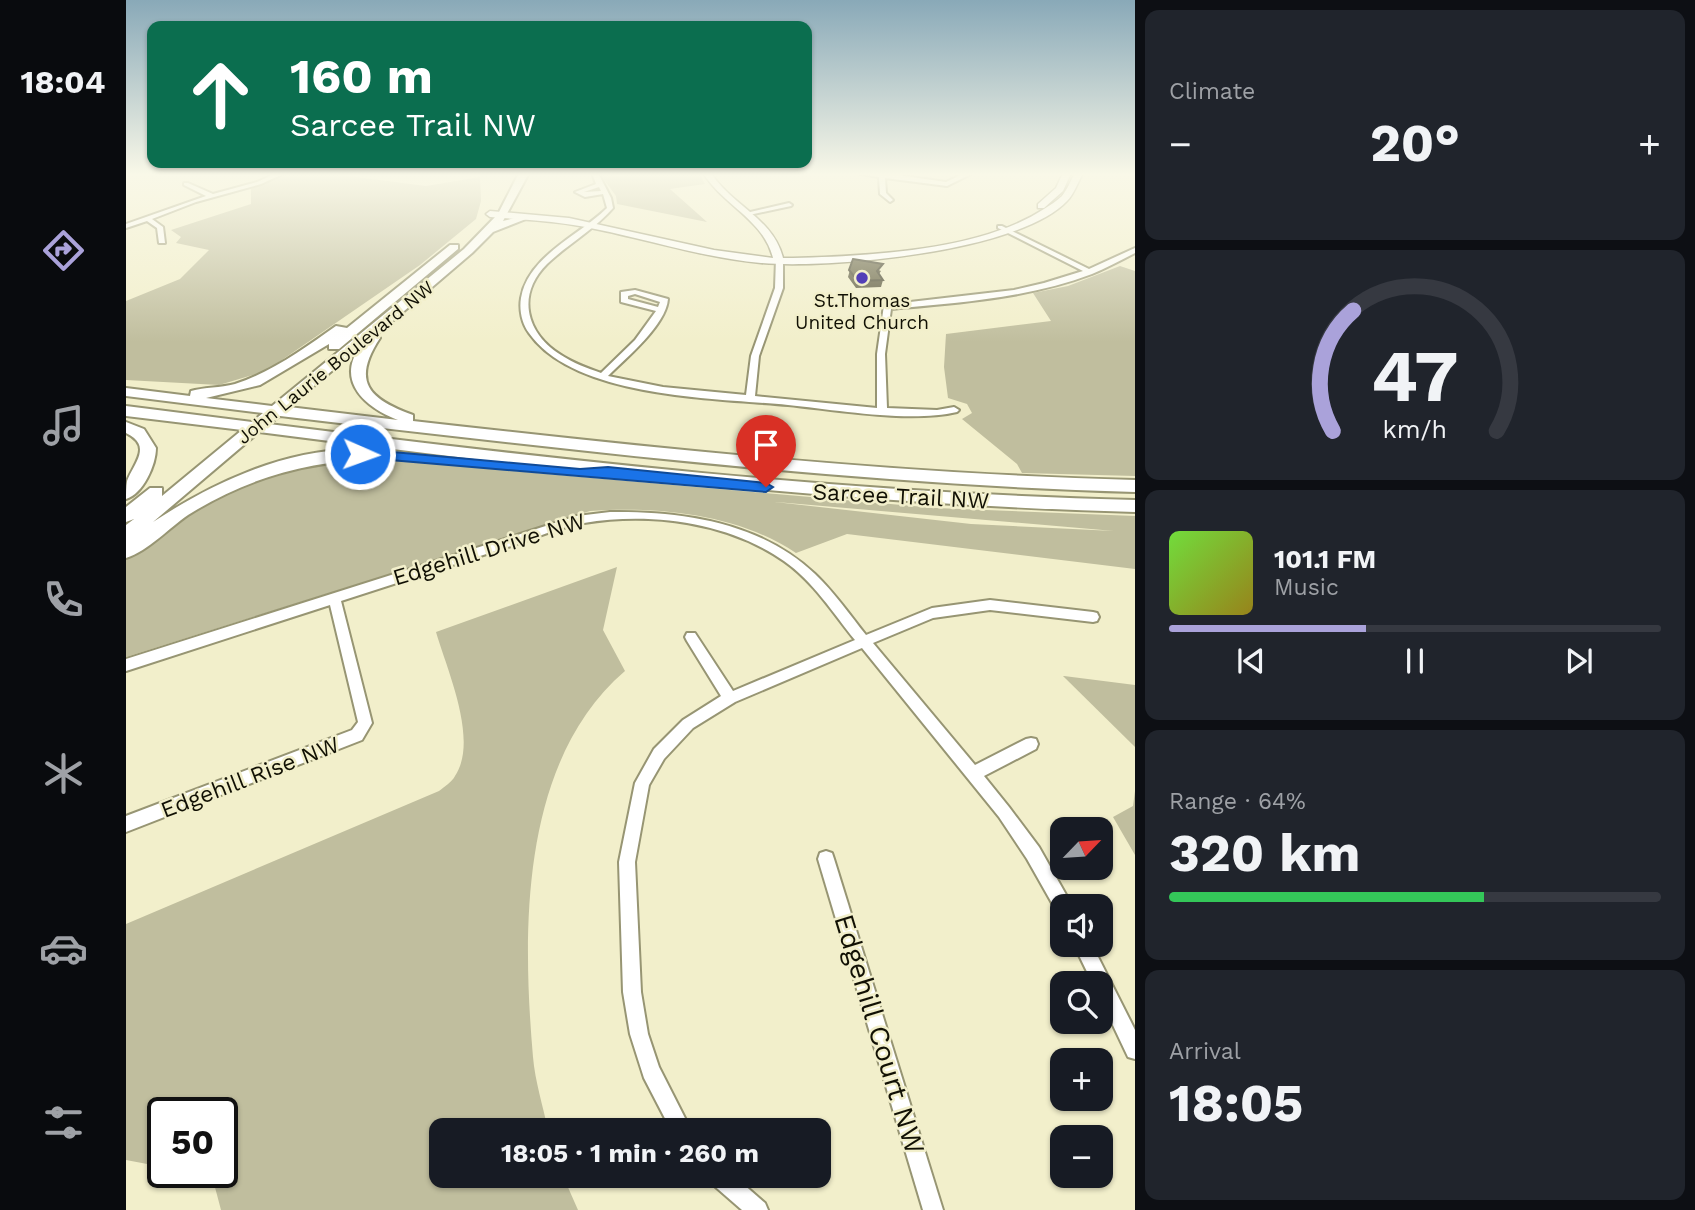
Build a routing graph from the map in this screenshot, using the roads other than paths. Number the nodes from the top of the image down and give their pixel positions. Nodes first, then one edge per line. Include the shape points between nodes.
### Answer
1 (160, 229) edge
2 (477, 229) edge
3 (489, 229) edge
4 (495, 229) edge
5 (588, 229) edge
6 (618, 229) edge
7 (766, 229) edge
8 (1003, 229) edge
9 (1006, 229) edge
10 (487, 233) junction
11 (162, 241) dead end
12 (1135, 250) edge
13 (779, 258) junction
14 (1090, 272) junction
15 (401, 290) junction
16 (404, 306) junction
17 (662, 310) dead end
18 (603, 376) junction
19 (126, 389) edge
20 (750, 398) junction
21 (954, 410) dead end
22 (882, 411) junction
23 (128, 417) edge
24 (257, 419) junction
25 (602, 447) junction
26 (608, 472) junction
27 (1135, 486) edge
28 (126, 493) edge
29 (1135, 506) edge
30 (126, 516) edge
31 (126, 535) edge
32 (126, 551) edge
33 (334, 597) junction
34 (1093, 617) dead end
35 (691, 638) dead end
36 (863, 642) junction
37 (126, 665) edge
38 (730, 698) junction
39 (1031, 744) dead end
40 (973, 774) junction
41 (126, 824) edge
42 (827, 859) dead end
43 (1056, 894) edge
44 (1089, 957) edge
45 (1135, 1050) edge
46 (675, 1118) edge
47 (732, 1188) edge
48 (758, 1210) edge
49 (933, 1210) edge

1 - 11 street
2 - 15 main road, John Laurie Boulevard NW
3 - 10 main road, John Laurie Boulevard NW
4 - 10 main road
5 - 18 street via 537,271 524,298 524,316 552,352 584,371
6 - 13 street via 734,257
7 - 13 street
8 - 13 street via 929,249
9 - 14 street
10 - 16 main road, John Laurie Boulevard NW
12 - 14 street
13 - 20 street via 779,288 755,356
14 - 22 street via 1026,290 887,307 881,354
15 - 19 main road via 257,382 199,394
15 - 24 main road, John Laurie Boulevard NW
16 - 24 main road, John Laurie Boulevard NW
16 - 25 main road via 374,336 358,363 358,384 370,401 414,419 580,439
17 - 18 street via 650,329
18 - 20 street via 632,386
19 - 24 main road, Sarcee Trail NW
20 - 22 street
21 - 22 street
23 - 24 main road, Sarcee Trail NW
23 - 28 main road via 148,444 149,455
24 - 25 main road, Sarcee Trail NW via 457,431
24 - 26 main road, Sarcee Trail NW
24 - 30 main road, John Laurie Boulevard NW
24 - 31 main road, John Laurie Boulevard NW
25 - 27 main road, Sarcee Trail NW via 914,477
26 - 29 main road, Sarcee Trail NW via 868,495
26 - 32 main road via 580,474 391,455 308,457 223,486
33 - 36 street, Edgehill Drive NW via 580,519 638,516 719,526 773,546 811,578
33 - 37 street, Edgehill Drive NW
33 - 41 street, Edgehill Rise NW via 365,723 357,735
34 - 36 street via 971,606 932,613
35 - 38 street
36 - 38 street
36 - 40 street, Edgehill Drive NW
38 - 46 street via 688,724 659,754 642,783 627,862 632,992 639,1034 651,1072
39 - 40 street
40 - 43 street, Edgehill Drive NW via 1033,853
42 - 49 street, Edgehill Court NW
44 - 45 street
47 - 48 street

